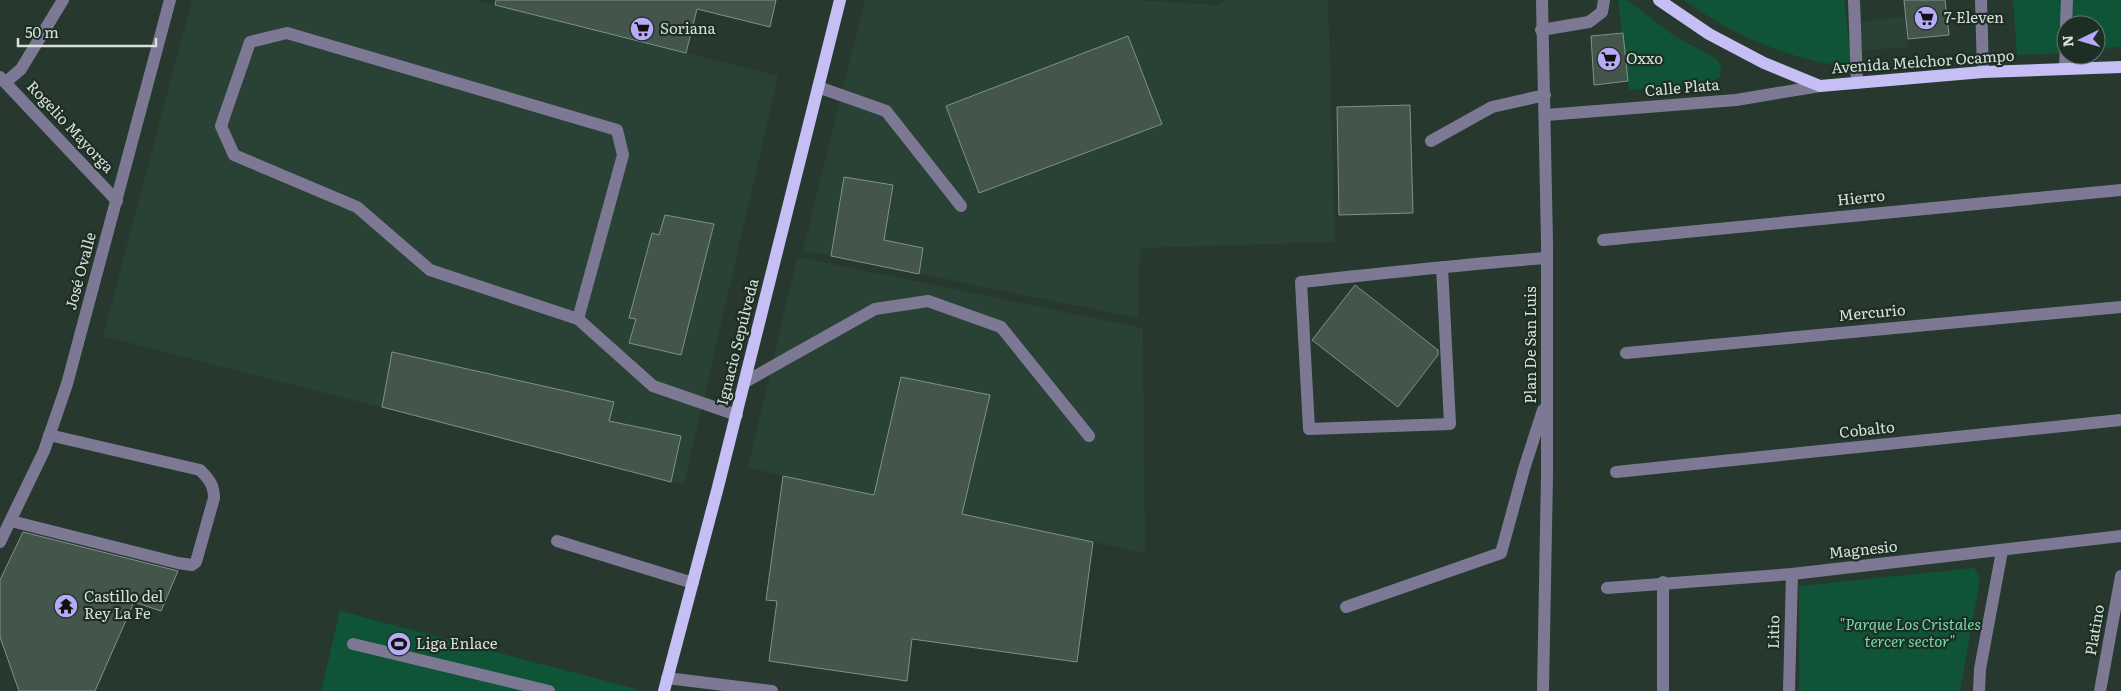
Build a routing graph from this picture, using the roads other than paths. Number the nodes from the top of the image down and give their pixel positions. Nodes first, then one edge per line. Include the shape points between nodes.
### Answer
1 (63, 0) edge
2 (170, 0) edge
3 (840, 0) edge
4 (1542, 0) edge
5 (1604, 0) edge
6 (1659, 0) edge
7 (1854, 0) edge
8 (1981, 0) edge
9 (2067, 0) edge
10 (2066, 15) edge
11 (1541, 30) junction
12 (2065, 65) edge
13 (2121, 67) edge
14 (2065, 69) junction
15 (1983, 72) junction
16 (3, 80) edge
17 (1857, 83) junction
18 (1820, 86) junction
19 (818, 87) junction
20 (1545, 95) junction
21 (1546, 115) junction
22 (1431, 141) dead end
23 (2121, 190) edge
24 (117, 201) junction
25 (961, 206) dead end
26 (1603, 240) dead end
27 (1547, 258) junction
28 (1442, 267) junction
29 (2121, 307) edge
30 (578, 319) junction
31 (1626, 352) dead end
32 (745, 382) junction
33 (1547, 398) junction
34 (737, 414) junction
35 (2121, 420) edge
36 (49, 435) junction
37 (1089, 436) dead end
38 (1616, 472) dead end
39 (11, 521) junction
40 (2121, 536) edge
41 (557, 541) dead end
42 (0, 542) edge
43 (2002, 551) junction
44 (1792, 574) junction
45 (2121, 576) edge
46 (1663, 582) junction
47 (692, 584) junction
48 (1607, 588) dead end
49 (1346, 606) dead end
50 (353, 644) dead end
51 (667, 678) junction
52 (549, 691) edge
53 (664, 691) edge
54 (772, 691) edge
55 (1543, 691) edge
56 (1663, 691) edge
57 (1789, 691) edge
58 (1979, 691) edge
59 (2100, 691) edge

1 - 16 street via 21,69
2 - 24 street, José Ovalle
3 - 19 main road, Ignacio Sepúlveda
4 - 11 street, Plan De San Luis
5 - 11 street via 1602,12 1590,22
6 - 18 main road, Avenida Melchor Ocampo via 1710,34 1764,63
7 - 17 street
8 - 15 street
9 - 10 street
11 - 20 street, Plan De San Luis
12 - 14 street
13 - 14 main road, Avenida Melchor Ocampo
14 - 15 main road, Avenida Melchor Ocampo
15 - 17 main road, Avenida Melchor Ocampo
16 - 24 street, Rogelio Mayorga
17 - 18 main road, Avenida Melchor Ocampo
18 - 21 street, Calle Plata via 1736,100
19 - 25 street via 886,111
19 - 32 main road, Ignacio Sepúlveda
20 - 21 street, Plan De San Luis
20 - 22 street via 1492,107
21 - 27 street, Plan De San Luis
23 - 26 street, Hierro
24 - 36 street, José Ovalle via 67,384
27 - 28 street
27 - 33 street, Plan De San Luis
28 - 28 street via 1450,424 1309,428 1301,282
29 - 31 street, Mercurio
30 - 30 street via 430,270 357,207 234,156 221,126 250,42 287,33 617,130 623,155
30 - 34 street via 654,386
32 - 34 main road, Ignacio Sepúlveda
32 - 37 street via 875,309 928,301 1001,327
33 - 49 street via 1500,553
33 - 55 street, Plan De San Luis
34 - 47 main road, Ignacio Sepúlveda
35 - 38 street, Cobalto
36 - 39 street, José Ovalle
36 - 39 street via 200,470 214,488 214,498 196,562 192,565 178,563
39 - 42 street, José Ovalle
40 - 43 street, Magnesio
41 - 47 street
43 - 44 street, Magnesio
43 - 58 street via 1980,669
44 - 46 street, Magnesio
44 - 57 street, Litio
45 - 59 street, Platino
46 - 48 street, Magnesio
46 - 56 street
47 - 51 main road, Ignacio Sepúlveda
50 - 52 street
51 - 53 main road, Ignacio Sepúlveda
51 - 54 street

